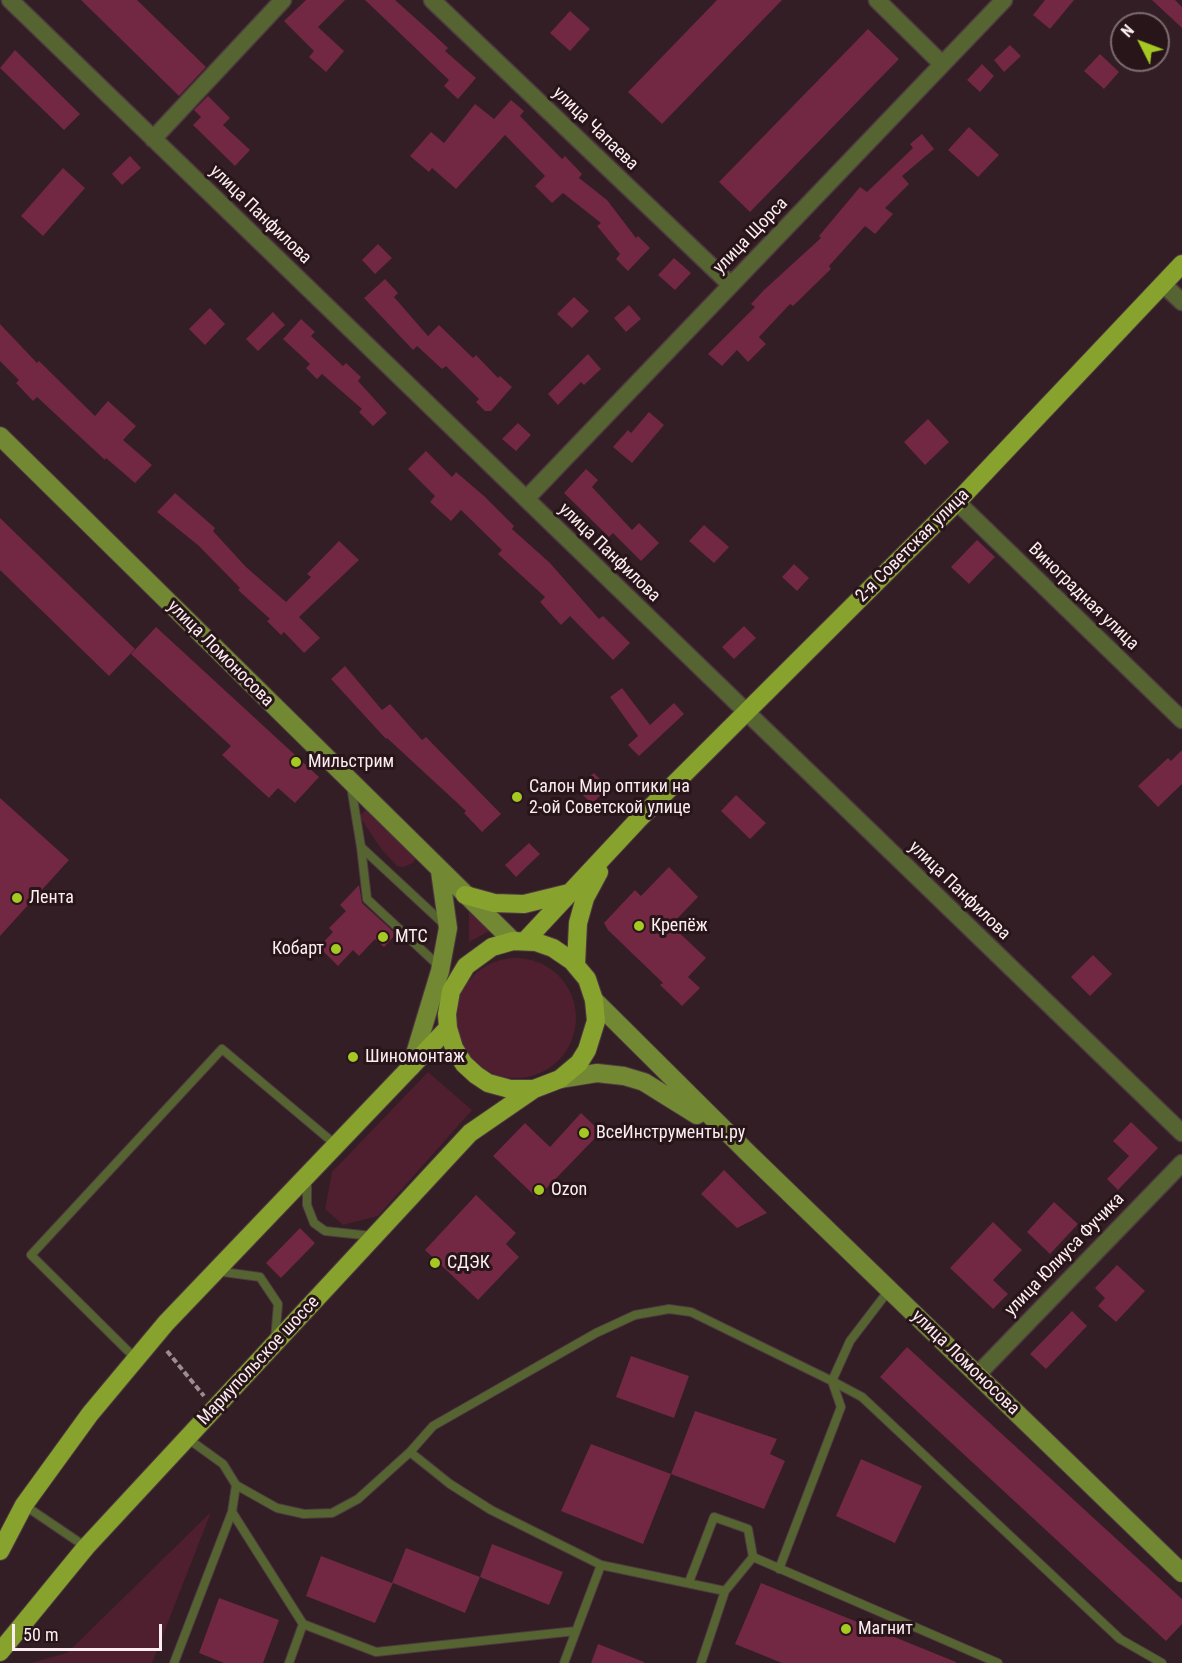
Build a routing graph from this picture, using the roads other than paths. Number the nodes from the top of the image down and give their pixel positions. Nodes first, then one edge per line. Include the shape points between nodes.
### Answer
1 (10, 0) edge
2 (283, 0) edge
3 (432, 0) edge
4 (877, 0) edge
5 (1004, 0) edge
6 (942, 64) junction
7 (153, 139) junction
8 (1182, 264) edge
9 (1163, 284) junction
10 (731, 285) junction
11 (1182, 302) edge
12 (0, 436) edge
13 (526, 499) junction
14 (957, 502) junction
15 (747, 713) junction
16 (1182, 720) edge
17 (350, 783) junction
18 (637, 821) junction
19 (361, 847) junction
20 (440, 871) junction
21 (571, 892) junction
22 (465, 895) junction
23 (448, 928) junction
24 (519, 941) junction
25 (576, 964) junction
26 (440, 968) junction
27 (594, 1000) junction
28 (447, 1028) junction
29 (411, 1067) junction
30 (560, 1079) junction
31 (534, 1089) junction
32 (1182, 1133) edge
33 (336, 1144) junction
34 (748, 1153) junction
35 (1182, 1162) edge
36 (308, 1175) junction
37 (375, 1236) junction
38 (216, 1271) junction
39 (889, 1290) junction
40 (275, 1344) junction
41 (136, 1359) junction
42 (977, 1375) junction
43 (832, 1381) junction
44 (187, 1438) junction
45 (410, 1452) junction
46 (236, 1485) junction
47 (24, 1505) junction
48 (232, 1512) junction
49 (86, 1547) junction
50 (0, 1551) edge
51 (753, 1557) junction
52 (601, 1565) junction
53 (779, 1569) junction
54 (1182, 1573) edge
55 (689, 1582) junction
56 (726, 1591) junction
57 (303, 1624) junction
58 (576, 1631) junction
59 (0, 1652) edge
60 (174, 1663) edge
61 (289, 1663) edge
62 (564, 1663) edge
63 (701, 1663) edge
64 (998, 1663) edge
65 (1162, 1663) edge

1 - 7 street, улица Панфилова
2 - 7 street
3 - 10 street, улица Чапаева
4 - 6 street
5 - 6 street, улица Щорса
6 - 10 street, улица Щорса
7 - 13 street, улица Панфилова
8 - 9 main road, 2-я Советская улица
9 - 11 street
9 - 14 main road, 2-я Советская улица
10 - 13 street, улица Щорса
12 - 17 street, улица Ломоносова
13 - 15 street, улица Панфилова
14 - 15 main road, 2-я Советская улица
14 - 16 street, Виноградная улица
15 - 18 main road, 2-я Советская улица
15 - 32 street, улица Панфилова
17 - 19 lane
17 - 20 street, улица Ломоносова
18 - 21 main road, 2-я Советская улица
18 - 25 main road, 2-я Советская улица via 585,898 578,923
19 - 23 lane
19 - 26 lane via 367,899
20 - 22 street, улица Ломоносова
20 - 23 street
21 - 22 main road via 524,904 494,903
21 - 24 main road, 2-я Советская улица
22 - 24 street, улица Ломоносова
23 - 26 street
24 - 25 main road via 553,948
24 - 28 main road via 492,947 466,966 451,991
25 - 27 main road via 587,979
26 - 29 street
27 - 30 main road via 596,1021 587,1050 579,1063
27 - 34 street, улица Ломоносова
28 - 29 main road
28 - 31 main road via 454,1048 476,1075 510,1089
29 - 33 main road
30 - 31 main road
30 - 34 street, улица Ломоносова via 597,1073 644,1082 681,1103
31 - 37 main road, Мариупольское шоссе via 470,1134
33 - 36 main road
33 - 41 lane via 222,1049 31,1255
34 - 39 street, улица Ломоносова
35 - 42 street, улица Юлиуса Фучика
36 - 37 lane via 307,1205 314,1223 325,1231
36 - 38 main road
37 - 40 main road, Мариупольское шоссе
38 - 40 lane via 260,1277 278,1304
38 - 41 main road
39 - 42 street, улица Ломоносова
39 - 43 lane via 850,1341
40 - 44 main road, Мариупольское шоссе
41 - 47 main road via 90,1414
42 - 54 street, улица Ломоносова
43 - 45 lane via 691,1312 669,1309 635,1315 596,1333 433,1426
43 - 53 lane via 841,1407
43 - 65 lane via 862,1397 1120,1639
44 - 46 lane via 223,1464
44 - 49 main road, Мариупольское шоссе
45 - 46 lane via 358,1499 332,1513 304,1514 277,1508
45 - 52 lane via 491,1510
46 - 48 lane
47 - 49 lane
47 - 50 main road
48 - 57 lane
48 - 60 lane
49 - 59 main road, Мариупольское шоссе
51 - 53 lane
51 - 55 lane via 748,1529 714,1517
51 - 56 lane
52 - 55 lane
52 - 58 lane
53 - 64 lane
55 - 56 lane
56 - 63 lane
57 - 58 lane via 376,1652
57 - 61 lane
58 - 62 lane

